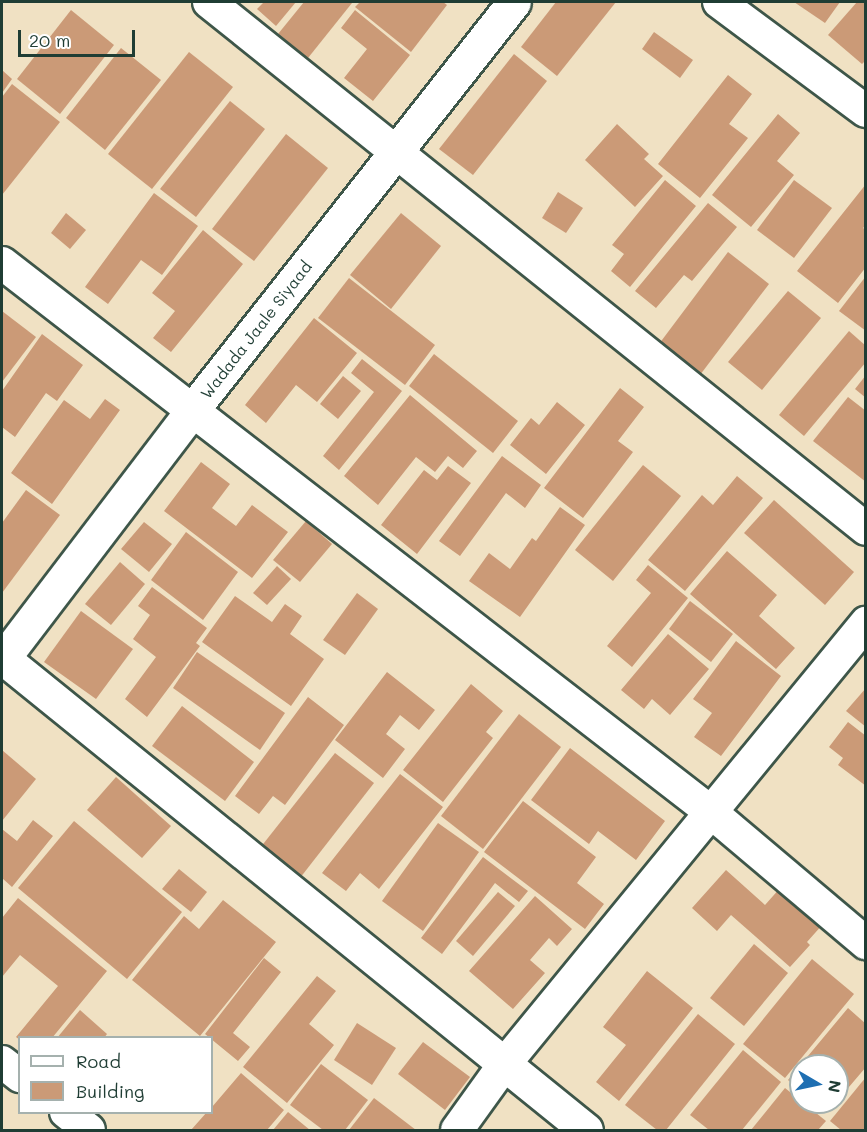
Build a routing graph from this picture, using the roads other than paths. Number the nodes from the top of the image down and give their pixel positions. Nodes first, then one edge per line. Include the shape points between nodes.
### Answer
1 (209, 2) edge
2 (514, 2) edge
3 (719, 2) edge
4 (866, 111) edge
5 (397, 151) junction
6 (2, 263) edge
7 (193, 409) junction
8 (866, 529) edge
9 (866, 623) edge
10 (2, 658) edge
11 (712, 813) junction
12 (866, 943) edge
13 (2, 1062) edge
14 (503, 1066) junction
15 (18, 1074) edge
16 (67, 1114) edge
17 (89, 1131) edge
18 (458, 1131) edge
19 (586, 1131) edge

1 - 5 street
2 - 5 main road, Wadada Jaale Siyaad
3 - 4 street
5 - 7 main road, Wadada Jaale Siyaad
5 - 8 street
6 - 7 street
7 - 10 main road, Wadada Jaale Siyaad
7 - 11 street
9 - 11 street
10 - 14 main road
11 - 12 street
11 - 14 street
13 - 15 street
14 - 18 street
14 - 19 main road
16 - 17 street

